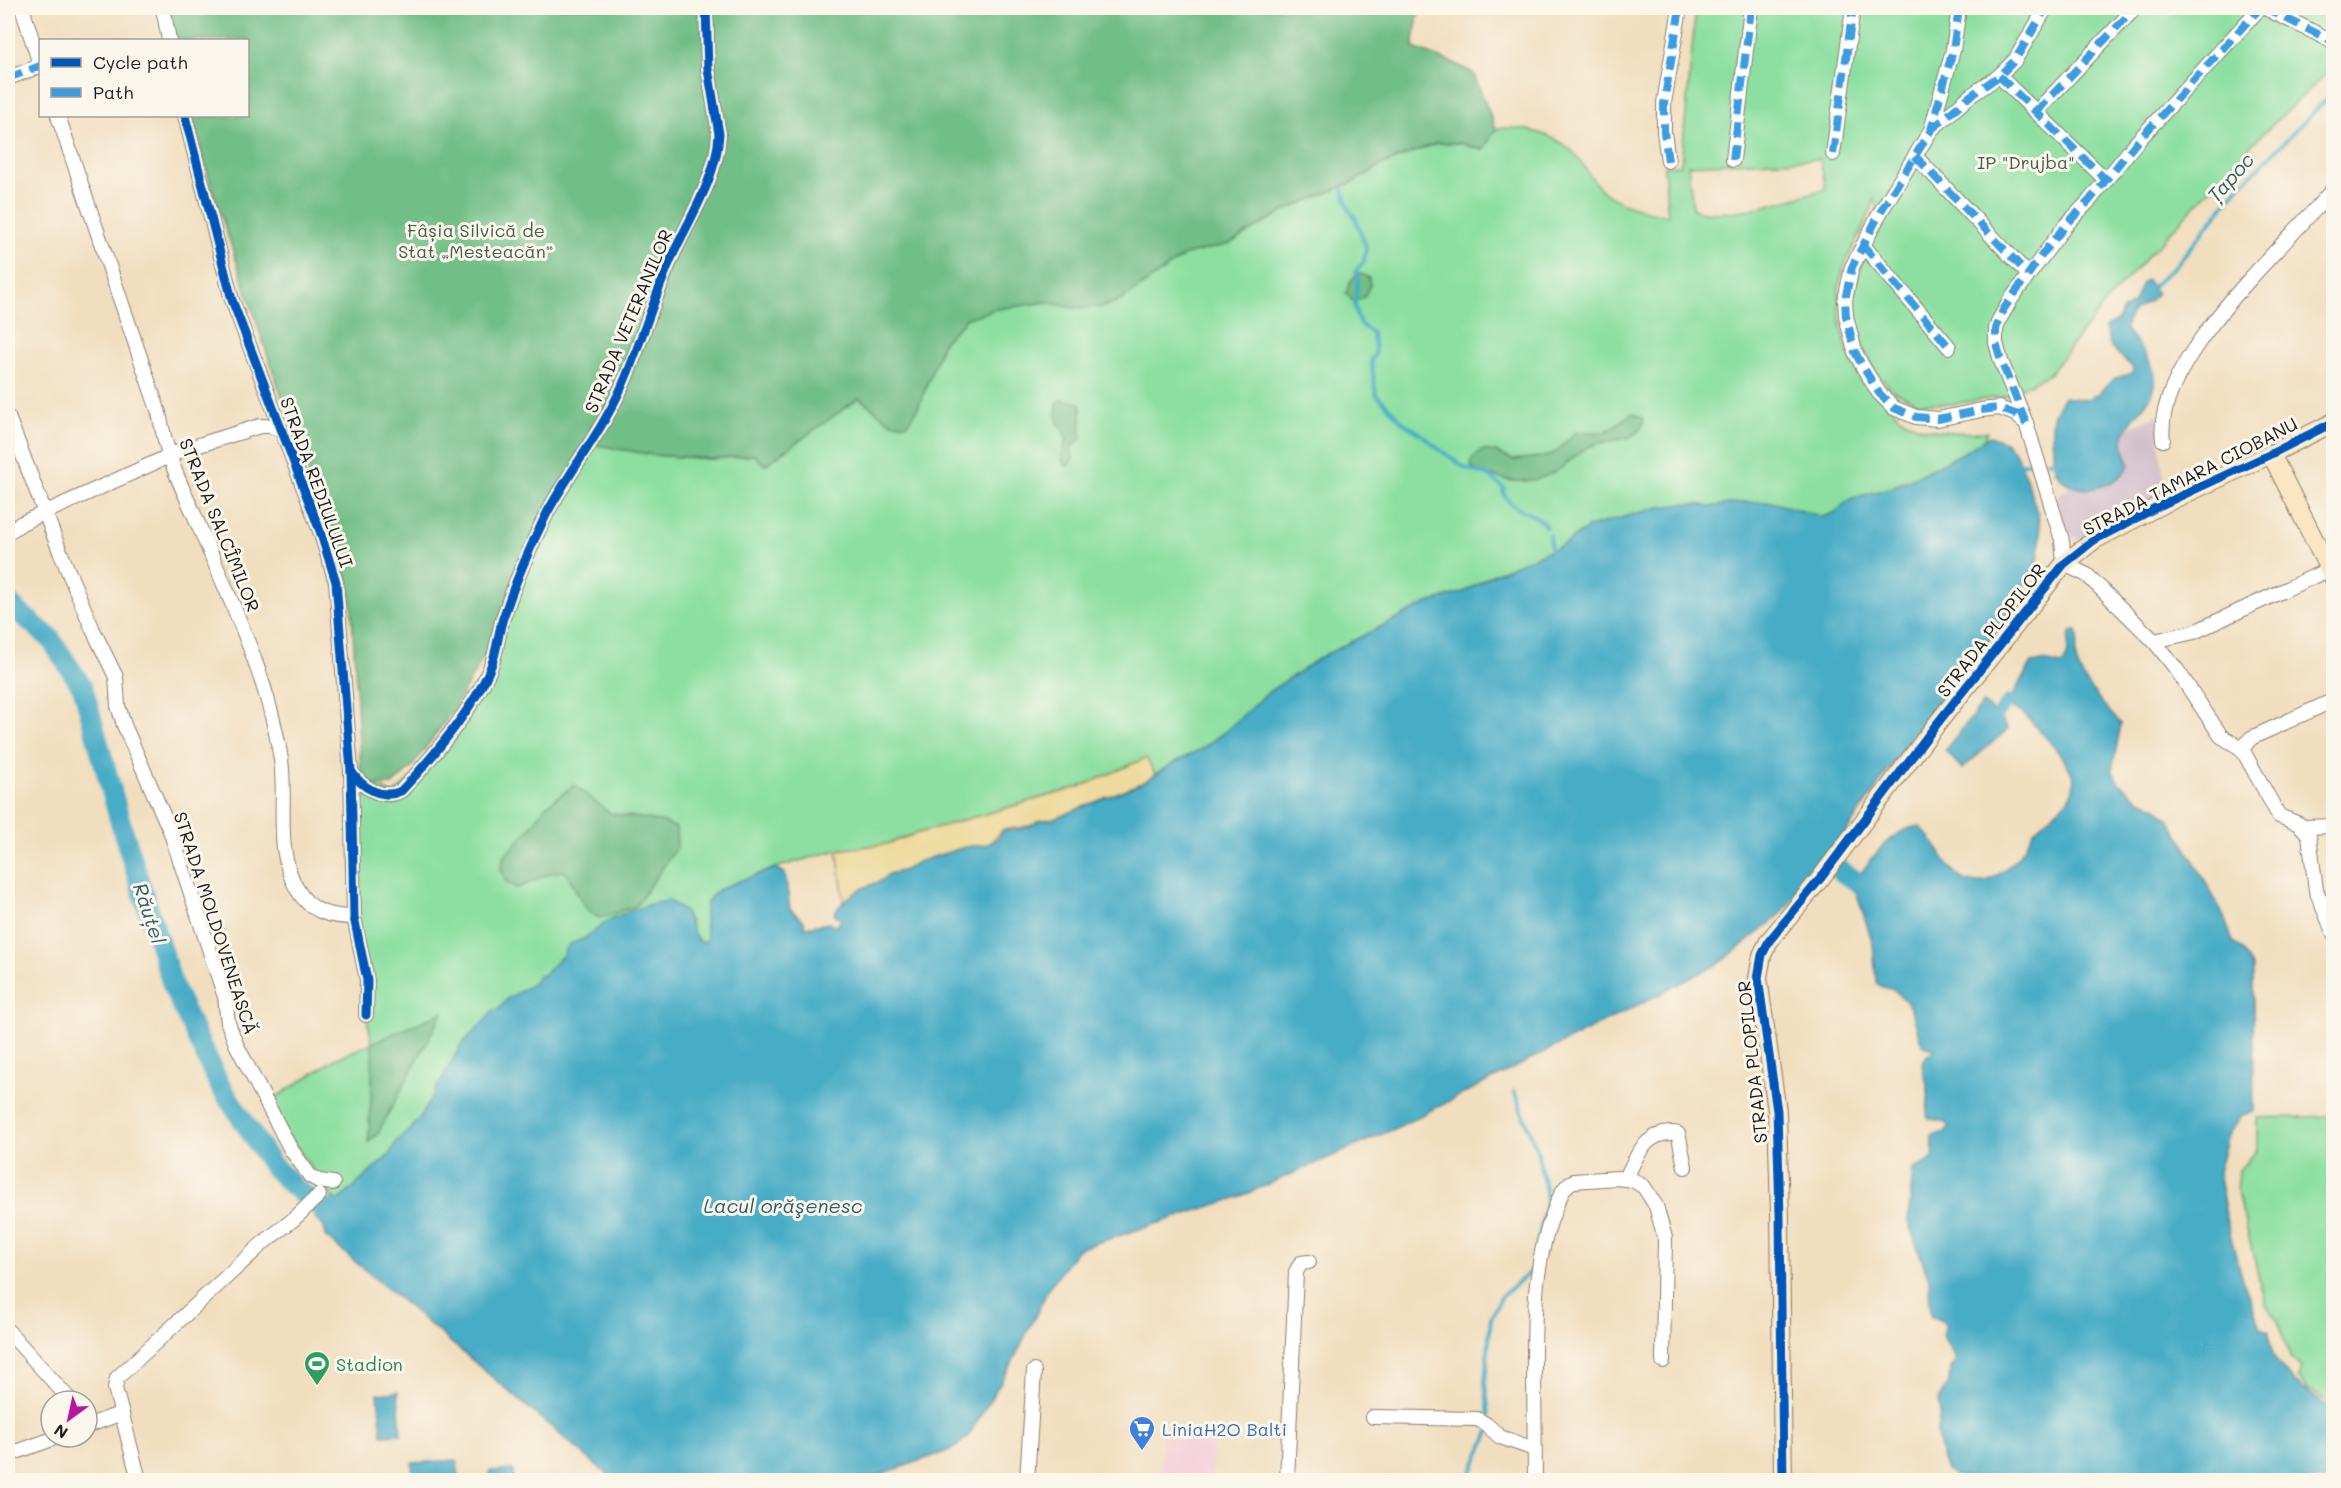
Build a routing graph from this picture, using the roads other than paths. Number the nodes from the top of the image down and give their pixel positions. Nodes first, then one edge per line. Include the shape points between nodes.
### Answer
1 (22, 8) edge
2 (163, 8) edge
3 (706, 8) edge
4 (1680, 8) edge
5 (1751, 8) edge
6 (1853, 8) edge
7 (1959, 8) edge
8 (2046, 8) edge
9 (2134, 8) edge
10 (2262, 8) edge
11 (169, 39) edge
12 (2334, 42) edge
13 (39, 62) edge
14 (39, 65) edge
15 (1999, 76) junction
16 (8, 78) edge
17 (2036, 112) junction
18 (58, 117) edge
19 (185, 117) edge
20 (1931, 130) junction
21 (1833, 154) dead end
22 (1915, 156) junction
23 (1733, 160) dead end
24 (1668, 161) dead end
25 (2106, 180) junction
26 (2334, 188) edge
27 (1863, 245) junction
28 (2028, 274) junction
29 (1949, 347) dead end
30 (8, 417) edge
31 (2334, 422) edge
32 (2026, 423) junction
33 (281, 430) junction
34 (2163, 440) dead end
35 (2271, 454) junction
36 (170, 457) junction
37 (44, 513) junction
38 (8, 532) edge
39 (2064, 564) junction
40 (2332, 572) edge
41 (2154, 642) junction
42 (2334, 700) edge
43 (2241, 749) junction
44 (351, 771) junction
45 (2334, 826) edge
46 (2303, 827) junction
47 (354, 917) junction
48 (2334, 934) edge
49 (366, 1015) dead end
50 (1684, 1167) dead end
51 (1626, 1178) junction
52 (333, 1183) dead end
53 (319, 1195) dead end
54 (1309, 1262) dead end
55 (8, 1330) edge
56 (1663, 1361) dead end
57 (1034, 1371) dead end
58 (60, 1389) edge
59 (122, 1413) junction
60 (1373, 1417) dead end
61 (99, 1420) edge
62 (39, 1444) edge
63 (1534, 1449) junction
64 (8, 1455) edge
65 (138, 1480) edge
66 (1027, 1480) edge
67 (1287, 1480) edge
68 (1535, 1480) edge
69 (1783, 1480) edge

1 - 13 street
2 - 11 street
3 - 44 street, STRADA VETERANILOR via 708,69 719,144 623,384 593,441 548,511 514,584 491,667 450,732 406,786 393,795 369,789
4 - 24 street via 1664,104
5 - 23 street
6 - 21 street
7 - 20 street via 1953,50
8 - 15 street via 2015,60
9 - 17 street
10 - 12 street
10 - 25 street
14 - 16 street
15 - 17 street
15 - 20 street
17 - 25 street
18 - 36 street, STRADA SALCÎMILOR via 159,413
19 - 33 street, STRADA REDIULULUI via 232,300
20 - 22 street
22 - 27 street
22 - 28 street
25 - 28 street
26 - 34 street via 2228,306 2189,357 2166,400
27 - 29 street
27 - 32 street via 1849,276 1846,316 1856,352 1879,393 1894,408 1916,417 1938,419 1999,408
28 - 32 street via 2003,310 1996,329 2001,362
30 - 37 street, STRADA MOLDOVENEASCĂ
31 - 35 street, STRADA TAMARA CIOBANU
32 - 39 street via 2062,540
33 - 36 street via 260,426
33 - 44 street, STRADA REDIULULUI via 336,582
35 - 39 street, STRADA TAMARA CIOBANU via 2094,540
35 - 40 street
36 - 37 street
36 - 47 street, STRADA SALCÎMILOR via 249,643 267,698 281,762 284,846 289,872 306,902 315,909 339,917
37 - 38 street
37 - 52 street, STRADA MOLDOVENEASCĂ via 116,676 118,706 171,833 225,997 228,1023 236,1044 301,1166 319,1181
39 - 41 street via 2087,575
39 - 69 street, STRADA PLOPILOR via 1782,924 1762,956 1758,978 1777,1112
40 - 41 street via 2194,632
41 - 43 street via 2221,736
42 - 43 street via 2251,738
43 - 46 street via 2279,816
44 - 47 street, STRADA REDIULULUI
45 - 46 street
46 - 48 street via 2311,840 2316,890
47 - 49 street, STRADA REDIULULUI via 367,980
50 - 51 street via 1678,1134 1671,1132 1648,1140
51 - 56 street via 1644,1188 1656,1206 1665,1238
51 - 63 street via 1569,1183 1545,1232 1536,1300
53 - 59 street via 117,1378
54 - 67 street via 1301,1263 1296,1272
55 - 58 street
57 - 66 street
59 - 61 street
59 - 65 street
60 - 63 street via 1477,1419 1500,1437
62 - 64 street
63 - 68 street

